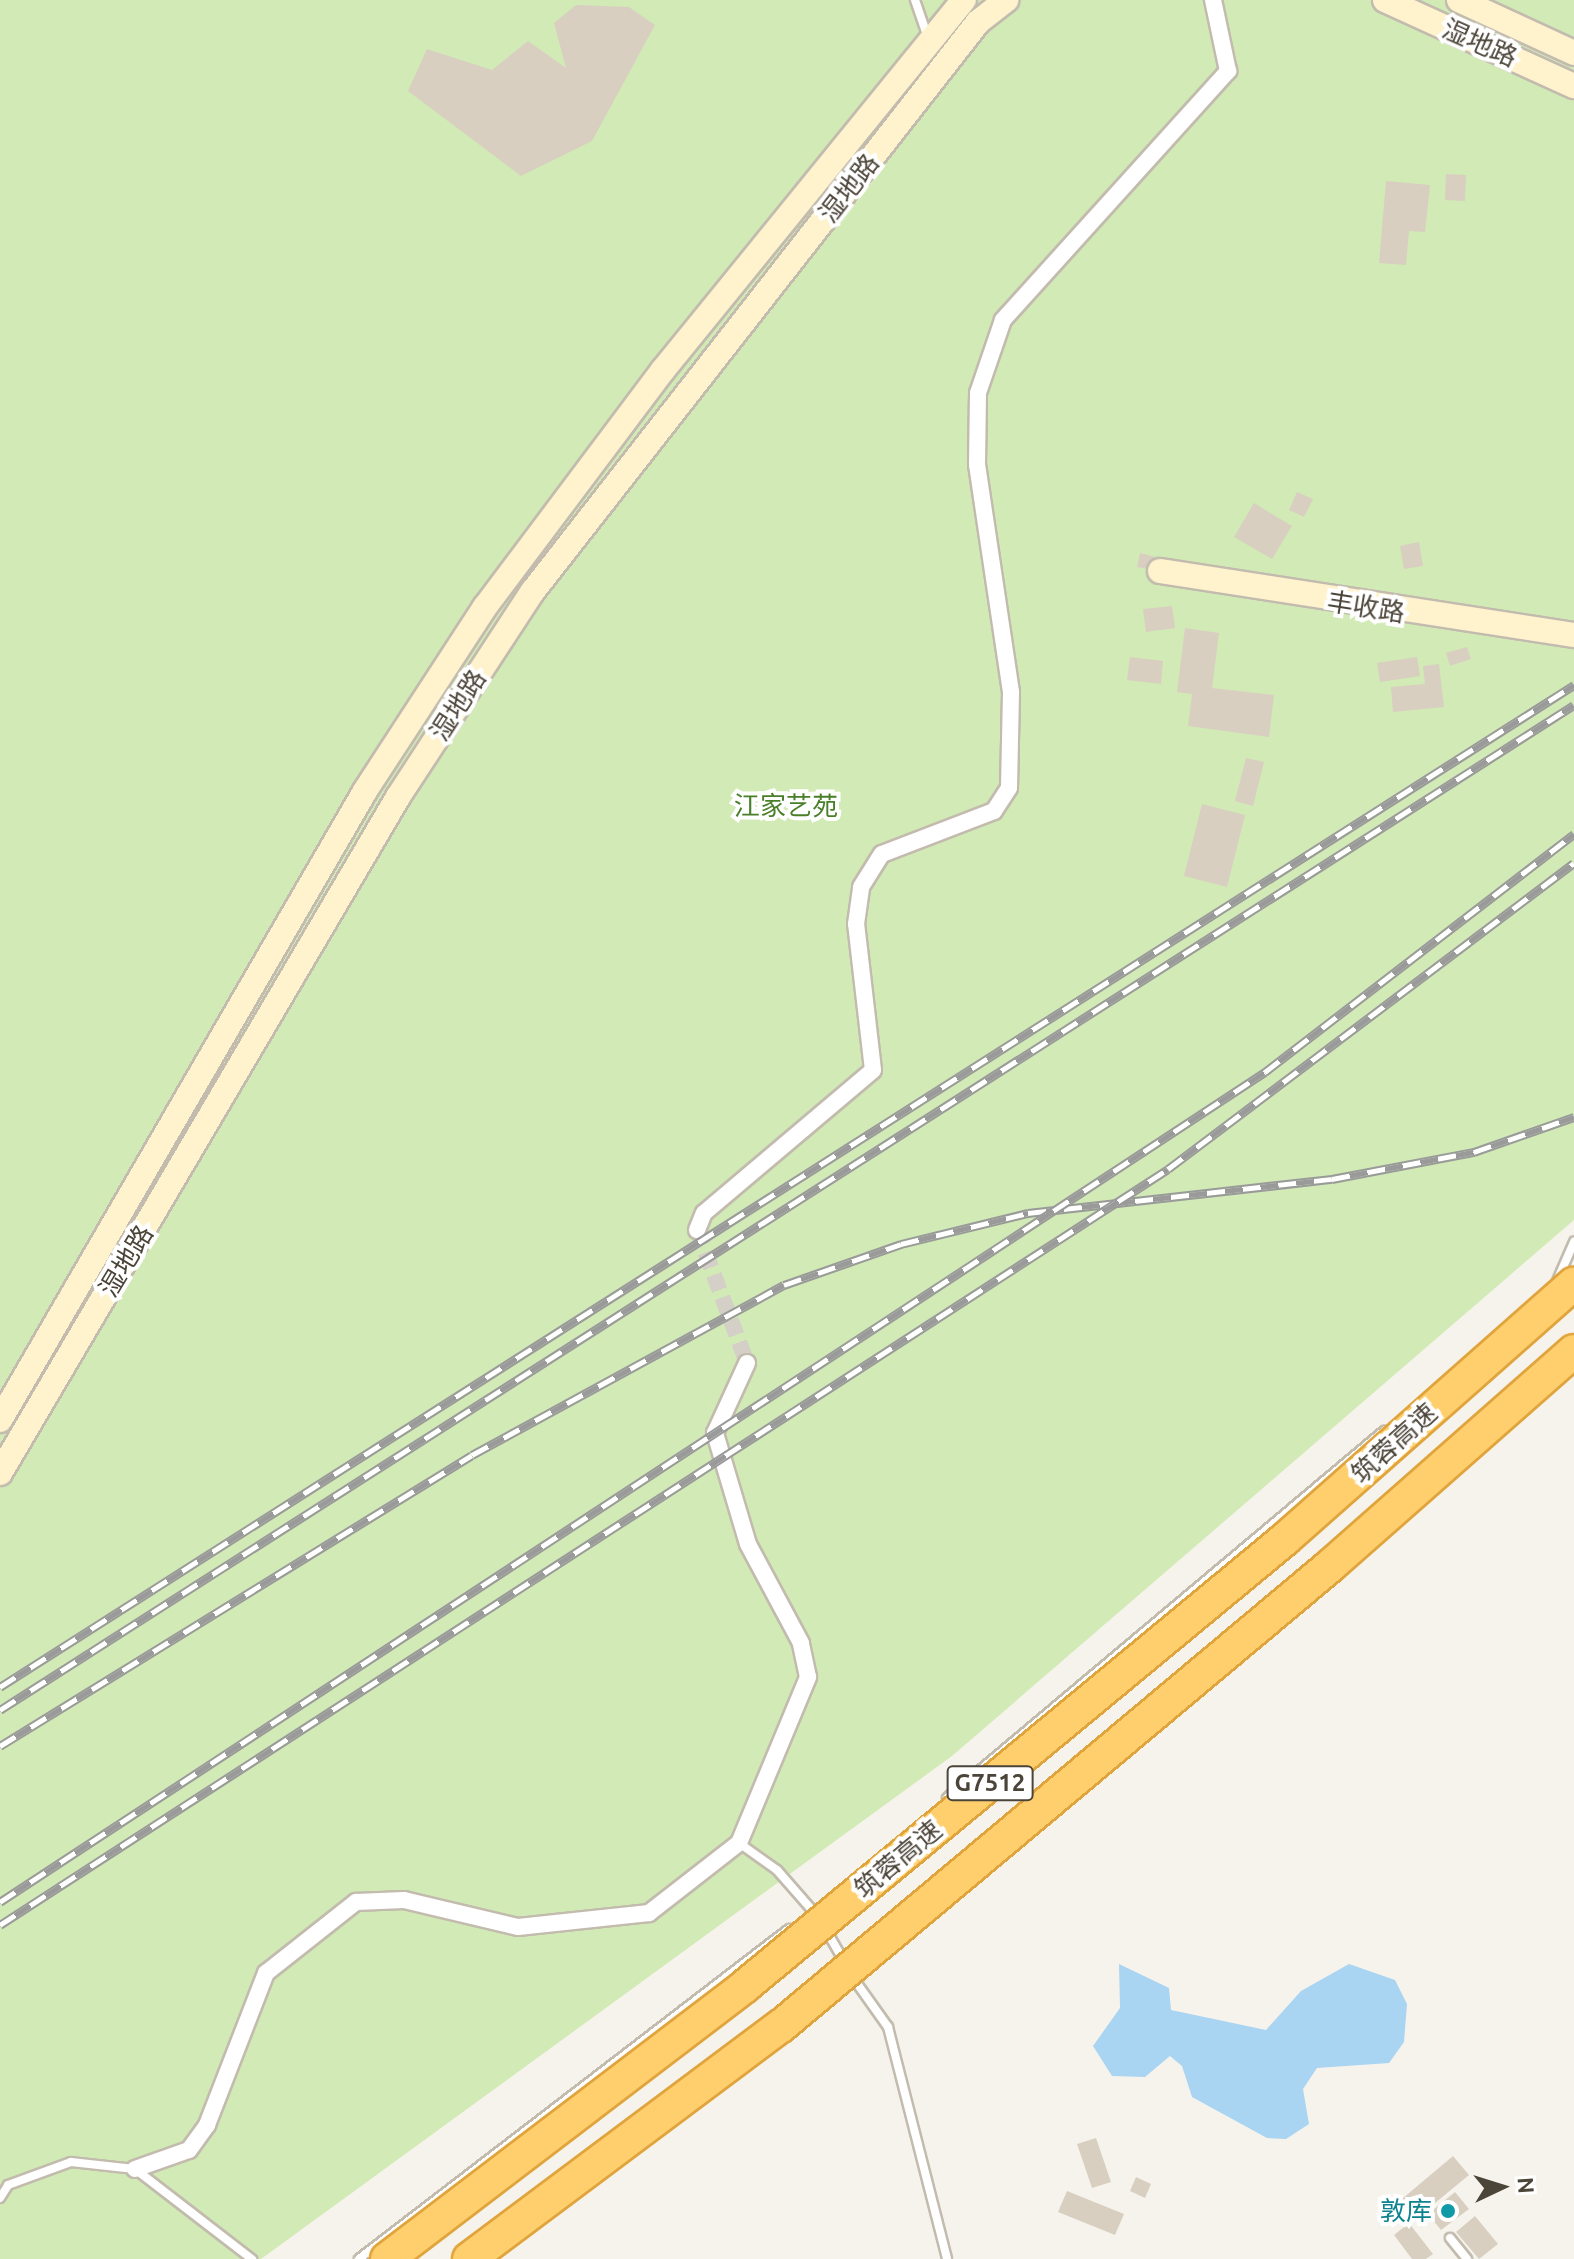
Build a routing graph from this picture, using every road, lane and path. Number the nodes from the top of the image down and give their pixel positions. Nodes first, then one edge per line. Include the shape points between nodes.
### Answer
1 (915, 0) edge
2 (964, 0) edge
3 (1006, 0) edge
4 (1213, 0) edge
5 (1385, 0) edge
6 (1459, 0) edge
7 (929, 38) junction
8 (1574, 53) edge
9 (1574, 86) edge
10 (1160, 571) dead end
11 (1574, 635) edge
12 (697, 1230) dead end
13 (1574, 1242) edge
14 (1574, 1283) edge
15 (1574, 1351) edge
16 (747, 1363) dead end
17 (1434, 1388) dead end
18 (1398, 1419) dead end
19 (0, 1420) edge
20 (0, 1473) edge
21 (936, 1807) dead end
22 (739, 1843) junction
23 (826, 1900) dead end
24 (814, 1910) junction
25 (135, 2169) junction
26 (0, 2198) edge
27 (1450, 2238) dead end
28 (252, 2259) edge
29 (359, 2259) edge
30 (387, 2259) edge
31 (469, 2259) edge
32 (947, 2259) edge
33 (1467, 2259) edge

1 - 7 lane
2 - 7 street, 湿地路
3 - 20 street, 湿地路 via 978,22 533,591 398,797
4 - 12 street via 1228,71 1003,320 978,393 977,465 1011,692 1009,788 994,811 882,854 861,887 856,924 873,1070 704,1213
5 - 9 street, 湿地路
6 - 8 street, 湿地路
7 - 19 street, 湿地路 via 485,607 365,791
10 - 11 street, 丰收路
13 - 17 lane via 1554,1287
14 - 30 highway, 筑蓉高速 / G7512, bridge via 1284,1540 745,1986
15 - 31 highway, 筑蓉高速 / G7512, bridge via 1330,1566 781,2026
16 - 22 street via 715,1433 748,1544 801,1643 808,1677
18 - 21 lane
22 - 24 lane
22 - 25 street via 649,1913 518,1927 404,1900 356,1902 266,1973 207,2125 189,2150
23 - 24 lane
24 - 29 lane
24 - 32 lane via 888,2027
25 - 26 lane via 71,2162 8,2185
25 - 28 lane
27 - 33 lane

